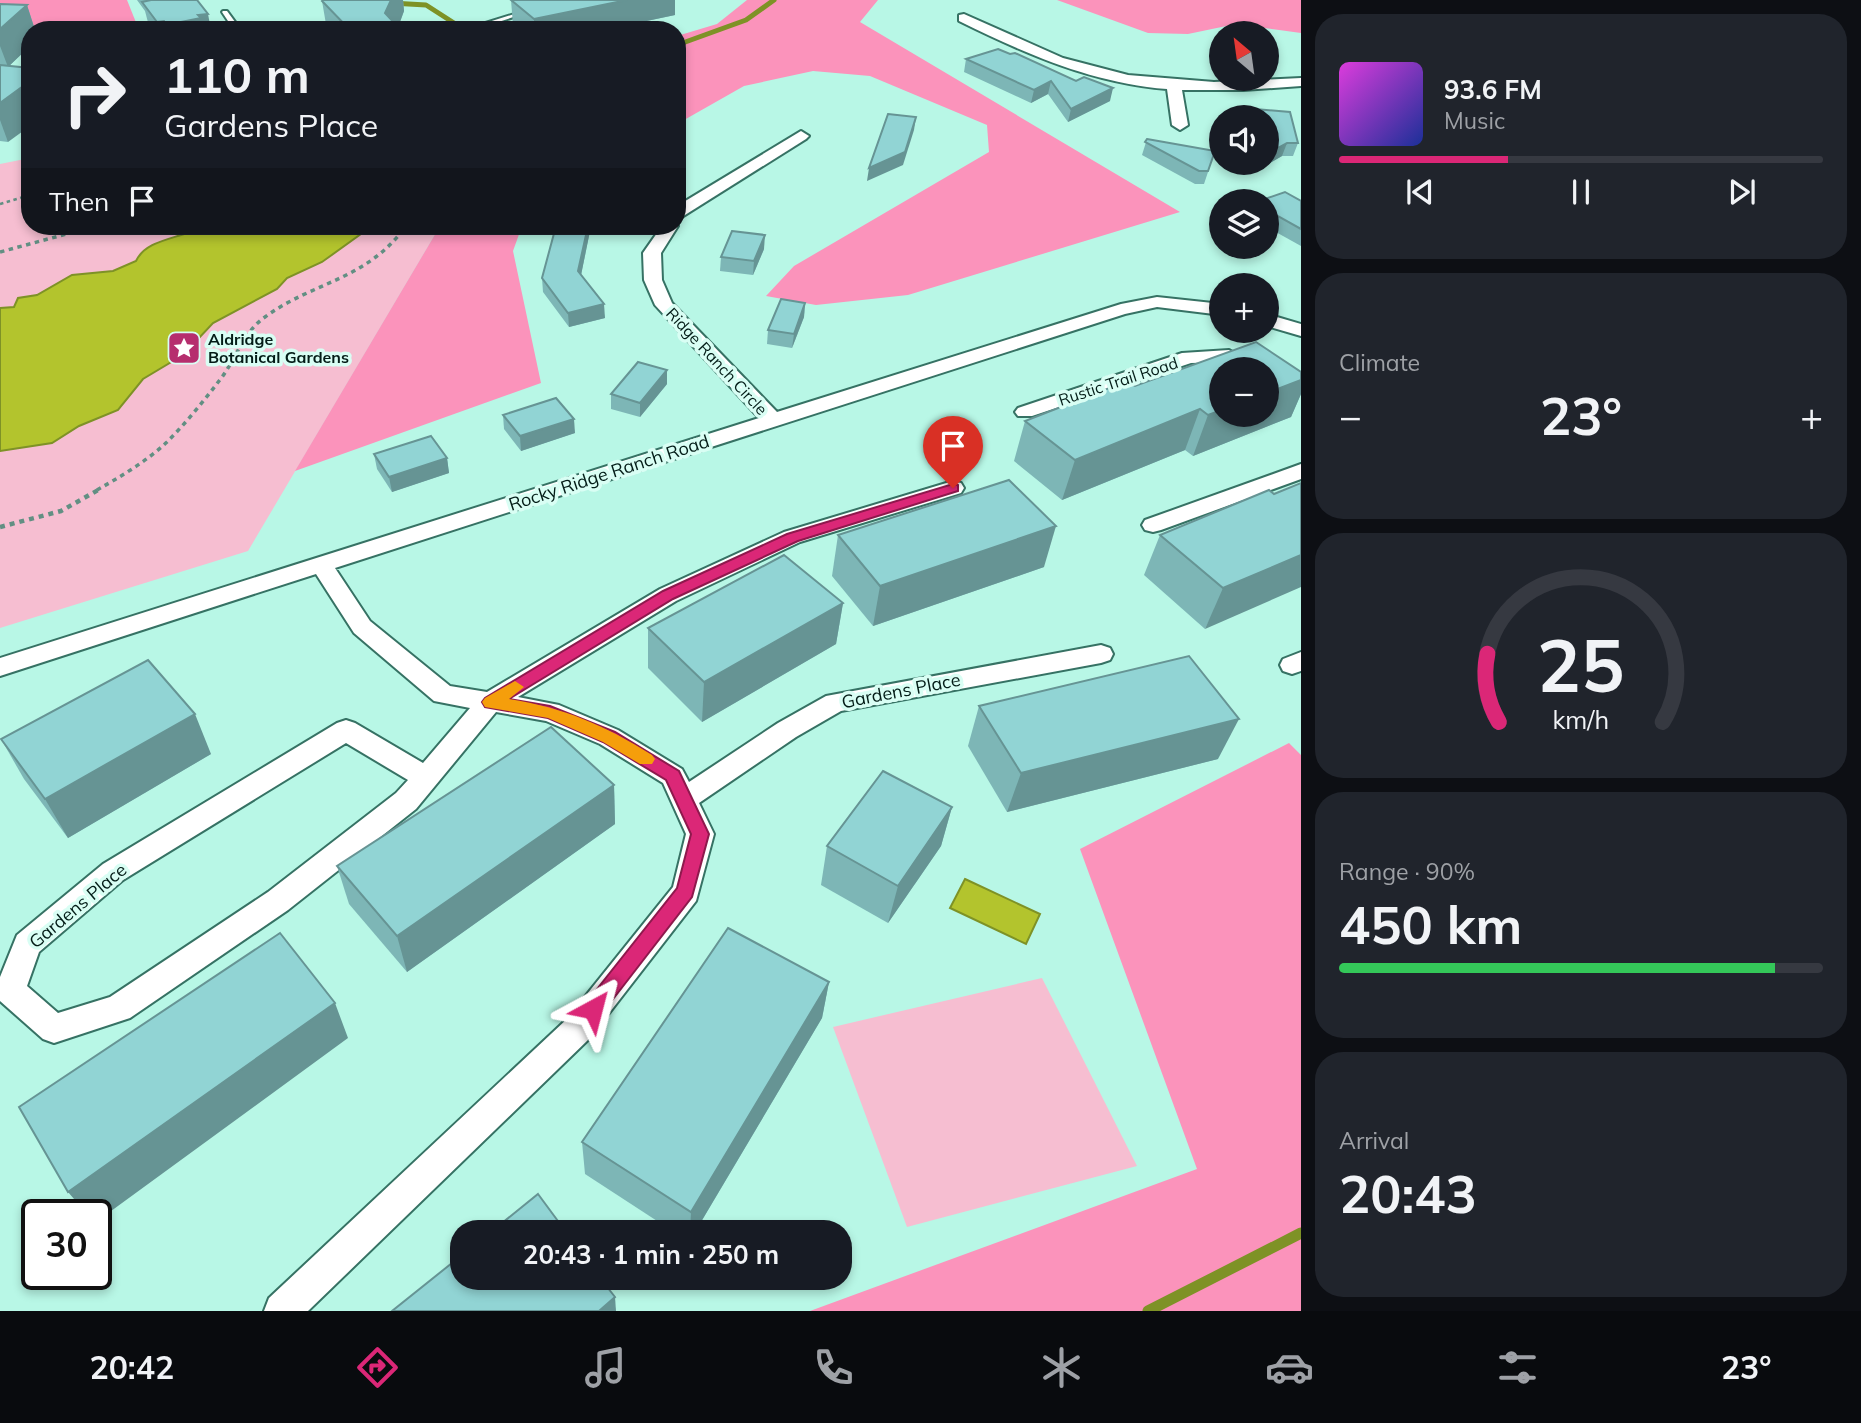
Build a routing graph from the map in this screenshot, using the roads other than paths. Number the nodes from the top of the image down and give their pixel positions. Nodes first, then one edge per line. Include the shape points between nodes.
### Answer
1 (531, 10) edge
2 (225, 12) dead end
3 (964, 18) dead end
4 (232, 21) edge
5 (495, 21) edge
6 (1301, 82) edge
7 (1174, 86) junction
8 (1180, 125) dead end
9 (801, 136) dead end
10 (686, 207) edge
11 (664, 235) edge
12 (1209, 308) edge
13 (1279, 324) edge
14 (1301, 330) edge
15 (1231, 357) edge
16 (1025, 412) dead end
17 (772, 419) junction
18 (1301, 471) edge
19 (953, 488) dead end
20 (1153, 525) dead end
21 (321, 564) junction
22 (1101, 654) dead end
23 (0, 667) edge
24 (490, 702) junction
25 (426, 778) junction
26 (684, 799) junction
27 (282, 1311) edge

1 - 5 lane
2 - 4 lane
3 - 7 street via 1070,65
6 - 7 street via 1254,87
7 - 8 street
9 - 10 street
11 - 17 street, Ridge Ranch Circle via 652,253 653,280 664,305
12 - 17 street, Rocky Ridge Ranch Road via 1157,302 1121,309
13 - 14 street
15 - 16 street, Rustic Trail Road via 1189,357
17 - 21 street, Rocky Ridge Ranch Road
18 - 20 street
19 - 24 street, Gardens Place via 792,537 668,595
21 - 23 street, Rocky Ridge Ranch Road
21 - 24 street via 362,627 423,678 443,694
22 - 26 street, Gardens Place via 835,703
24 - 25 street, Gardens Place
24 - 26 street via 550,712 609,737 673,776
25 - 25 street, Gardens Place via 346,730 113,873 27,944 10,991 54,1029 120,1008 278,901 406,801
26 - 27 street via 700,834 686,892 578,1029

